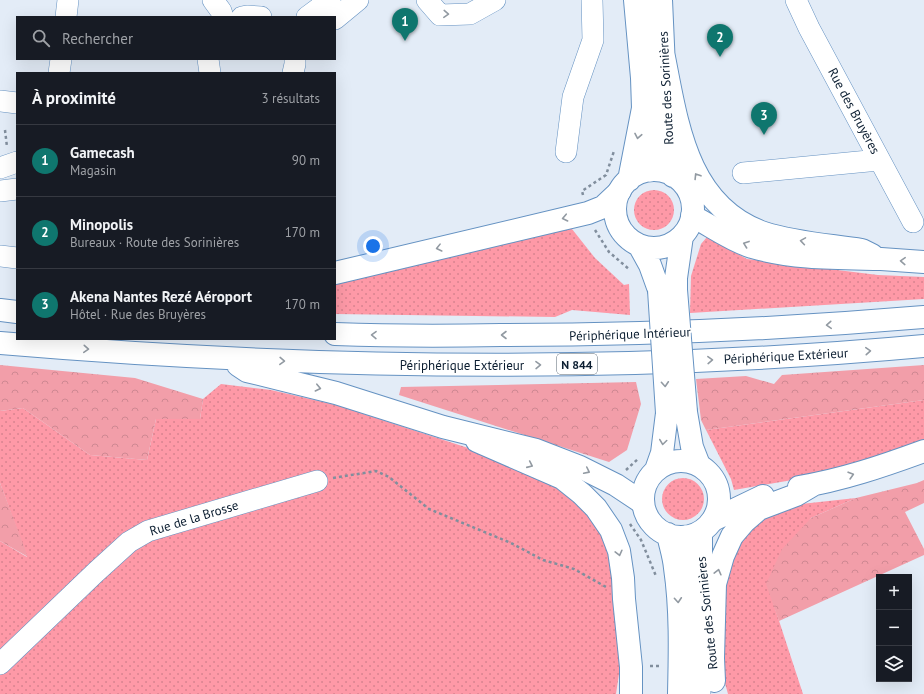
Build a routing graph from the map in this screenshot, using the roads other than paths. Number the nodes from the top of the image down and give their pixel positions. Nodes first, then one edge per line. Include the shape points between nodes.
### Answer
1 (68, 0) edge
2 (213, 0) edge
3 (330, 0) edge
4 (358, 0) edge
5 (427, 0) edge
6 (495, 0) edge
7 (592, 0) edge
8 (635, 0) edge
9 (648, 0) edge
10 (661, 0) edge
11 (796, 0) edge
12 (66, 16) edge
13 (224, 16) edge
14 (308, 16) edge
15 (336, 18) edge
16 (663, 52) junction
17 (61, 60) edge
18 (208, 60) edge
19 (295, 60) edge
20 (59, 72) edge
21 (210, 72) edge
22 (293, 72) edge
23 (0, 101) edge
24 (16, 103) edge
25 (566, 152) dead end
26 (879, 160) junction
27 (650, 171) junction
28 (743, 173) dead end
29 (673, 176) junction
30 (624, 186) junction
31 (16, 189) edge
32 (0, 191) edge
33 (692, 216) junction
34 (913, 222) dead end
35 (682, 236) junction
36 (639, 245) junction
37 (0, 256) edge
38 (16, 258) edge
39 (881, 259) junction
40 (924, 262) edge
41 (336, 273) edge
42 (667, 290) junction
43 (0, 310) edge
44 (16, 312) edge
45 (924, 317) edge
46 (336, 334) edge
47 (0, 343) edge
48 (924, 346) edge
49 (229, 359) junction
50 (676, 413) junction
51 (443, 427) junction
52 (924, 450) edge
53 (649, 463) junction
54 (699, 465) junction
55 (317, 481) road end
56 (813, 485) junction
57 (643, 502) junction
58 (692, 531) junction
59 (0, 664) edge
60 (711, 690) edge
61 (631, 694) edge
62 (679, 694) edge

1 - 12 street
2 - 13 street
3 - 14 street
4 - 15 street
5 -> 6 street via 440,15 470,14
7 - 25 street via 593,40 573,97
8 -> 30 main road, Route des Sorinières via 643,108
9 - 27 street via 655,106
10 - 16 main road, Route des Sorinières
11 - 26 street, Rue des Bruyères
16 - 29 main road, Route des Sorinières
39 -> 16 main road via 862,250 764,233 744,224 719,206 694,170 684,144 676,118
17 - 20 street
18 - 21 street
19 - 22 street
23 - 24 street
26 - 28 street
26 - 34 street, Rue des Bruyères
27 - 29 main road
27 - 30 main road via 640,173
29 - 33 main road via 681,181 691,197
30 - 36 main road via 616,200 619,227 631,241
30 -> 41 main road via 603,207 588,213
31 - 32 street
33 - 35 main road
39 -> 33 main road via 840,259 779,254 736,241
35 - 36 main road via 662,247
35 - 42 main road via 676,278
36 - 42 main road
37 - 38 street
40 -> 39 main road
42 - 50 main road, bridge
43 - 44 main road
45 -> 46 main road, Périphérique Intérieur / N 844 via 782,328 624,334
47 -> 49 main road, Périphérique Extérieur / N 844
49 -> 48 main road, Périphérique Extérieur / N 844 via 379,364 608,364 749,358
49 -> 51 main road via 247,371 336,393
50 -> 53 main road via 662,453
50 - 54 main road
51 -> 57 main road via 536,450 580,467
51 -> 61 main road via 562,478 596,508 611,530 619,551 624,578
56 -> 52 main road via 881,466
53 - 54 main road via 666,464 675,461
53 - 57 main road
54 - 58 main road via 714,479 720,499 718,510
55 - 59 street, Rue de la Brosse via 148,531 129,542
56 - 58 main road via 763,496
60 -> 56 main road via 715,584 722,556 732,536 759,509 796,495
57 - 58 main road via 651,522 659,529
58 - 60 main road, Route des Sorinières via 701,570
58 -> 62 main road, Route des Sorinières via 675,567 680,636

